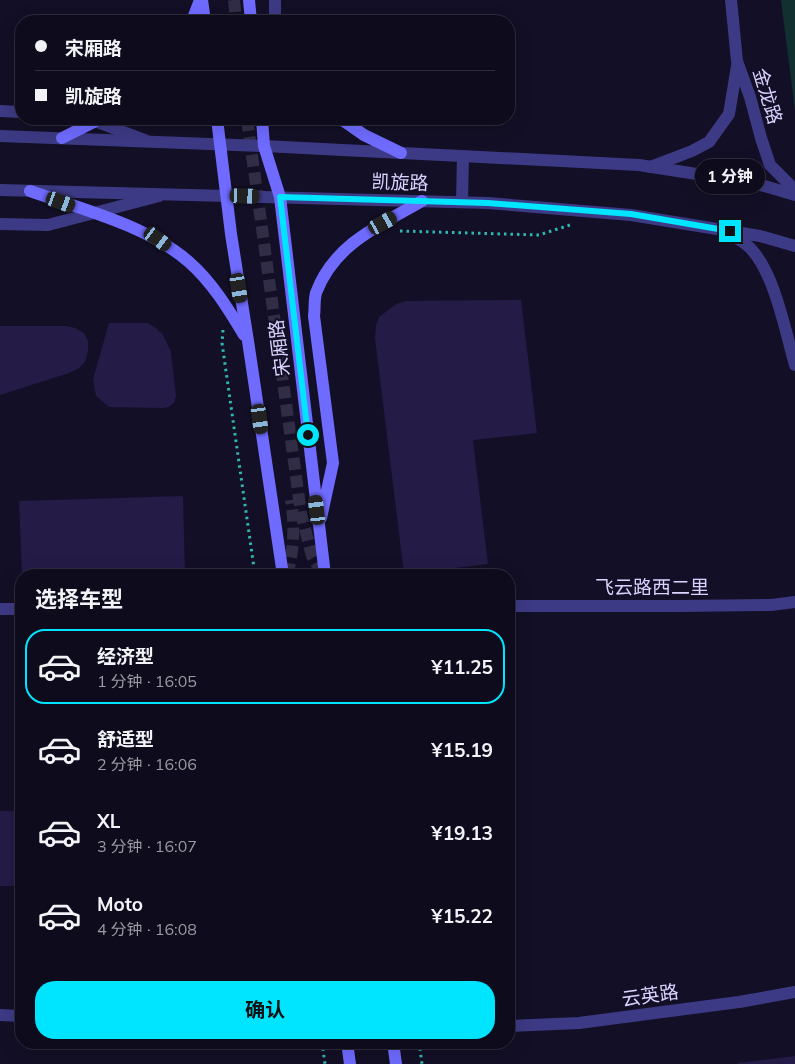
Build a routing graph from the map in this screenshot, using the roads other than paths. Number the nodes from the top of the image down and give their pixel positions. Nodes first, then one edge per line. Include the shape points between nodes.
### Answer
1 (201, 0) edge
2 (249, 0) edge
3 (275, 0) edge
4 (732, 0) edge
5 (195, 15) edge
6 (204, 15) edge
7 (251, 15) edge
8 (275, 15) edge
9 (737, 61) junction
10 (0, 111) edge
11 (15, 112) edge
12 (85, 125) edge
13 (107, 125) edge
14 (218, 125) edge
15 (262, 125) edge
16 (350, 125) edge
17 (0, 136) edge
18 (62, 138) junction
19 (150, 142) junction
20 (221, 145) junction
21 (264, 146) junction
22 (401, 153) junction
23 (463, 156) junction
24 (650, 166) junction
25 (0, 190) edge
26 (795, 190) edge
27 (30, 191) junction
28 (165, 195) junction
29 (795, 195) edge
30 (227, 196) junction
31 (280, 197) junction
32 (422, 201) junction
33 (462, 202) junction
34 (92, 213) junction
35 (0, 224) edge
36 (716, 229) junction
37 (795, 246) edge
38 (248, 341) junction
39 (795, 364) edge
40 (319, 528) junction
41 (281, 569) edge
42 (324, 569) edge
43 (795, 602) edge
44 (515, 606) edge
45 (0, 609) edge
46 (15, 609) edge
47 (795, 992) edge
48 (0, 1015) edge
49 (15, 1016) edge
50 (515, 1026) edge
51 (348, 1049) edge
52 (394, 1049) edge
53 (350, 1064) edge
54 (396, 1064) edge

1 - 5 main road
1 - 6 main road
2 - 7 main road
3 - 8 street
4 - 9 street, 金龙路
9 - 24 street, 金龙路 via 729,114 710,142
9 - 26 street, 金龙路 via 770,165
10 - 11 street
12 - 18 main road
13 - 19 street
14 - 20 main road, 宋厢路
15 - 21 main road, 宋厢路
16 - 22 main road
17 - 18 street, 凯旋路
18 - 19 street, 凯旋路
19 - 20 street, 凯旋路
20 - 21 street, 凯旋路
20 - 30 main road, 宋厢路
21 - 22 street, 凯旋路
21 - 31 main road, 宋厢路
22 - 23 street, 凯旋路
23 - 24 street, 凯旋路
23 - 33 street
24 - 29 street, 凯旋路 via 754,183
25 - 27 street, 凯旋路
27 - 28 street, 凯旋路
27 - 34 main road
28 - 30 street, 凯旋路
28 - 34 street
30 - 31 street, 凯旋路
30 - 38 main road, 宋厢路
31 - 32 street, 凯旋路
31 - 40 main road, 宋厢路
32 - 33 street, 凯旋路
32 - 40 main road via 366,232 340,254 316,294 314,316 333,463
33 - 36 street, 凯旋路 via 631,214
34 - 35 street via 48,225
34 - 38 main road via 158,239 190,263 226,305
36 - 37 street, 凯旋路
36 - 39 street via 744,242 768,274
38 - 41 main road, 宋厢路
40 - 42 main road, 宋厢路
43 - 44 street, 飞云路西二里 via 771,605
45 - 46 street
47 - 50 street, 云英路 via 579,1023
48 - 49 street
51 - 53 main road
52 - 54 main road

